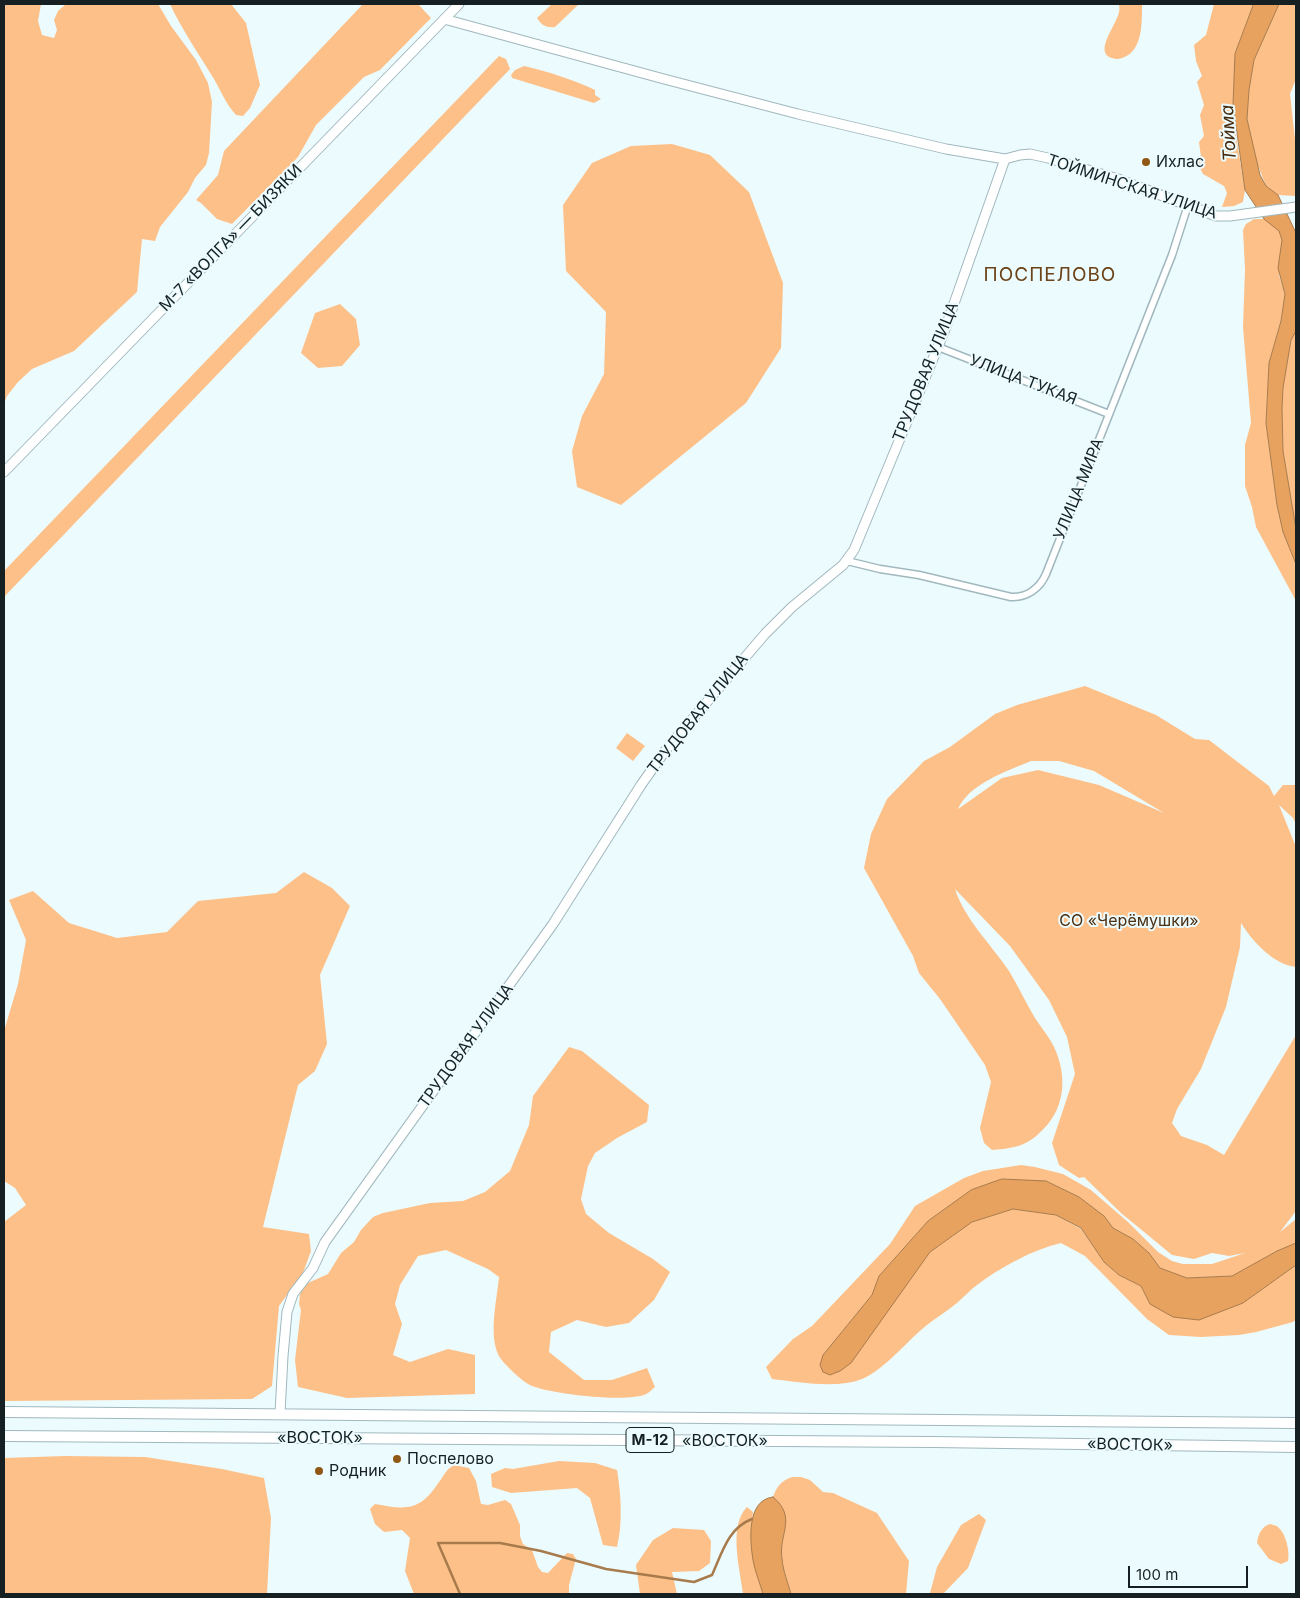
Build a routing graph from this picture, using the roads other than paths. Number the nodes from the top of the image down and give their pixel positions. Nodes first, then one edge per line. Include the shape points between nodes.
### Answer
1 (459, 4) edge
2 (444, 19) junction
3 (1005, 159) junction
4 (1188, 205) junction
5 (1296, 207) edge
6 (938, 347) junction
7 (1109, 414) junction
8 (4, 472) edge
9 (847, 561) junction
10 (4, 1412) edge
11 (280, 1414) junction
12 (1296, 1423) edge
13 (4, 1436) edge
14 (1296, 1447) edge

1 - 2 street, М-7 «ВОЛГА» — БИЗЯКИ
2 - 3 street via 798,114 946,149
2 - 8 street, М-7 «ВОЛГА» — БИЗЯКИ
3 - 4 street, ТОЙМИНСКАЯ УЛИЦА via 1030,154 1048,158
3 - 6 street, ТРУДОВАЯ УЛИЦА
4 - 5 street, ТОЙМИНСКАЯ УЛИЦА via 1216,216
4 - 7 street, УЛИЦА МИРА via 1172,256
6 - 7 street, УЛИЦА ТУКАЯ
6 - 9 street, ТРУДОВАЯ УЛИЦА
7 - 9 street, УЛИЦА МИРА via 1046,574 1029,594 1017,598
9 - 11 street, ТРУДОВАЯ УЛИЦА via 765,634 665,751 554,924 325,1242 313,1268 293,1294 287,1312
10 - 11 main road, «ВОСТОК» / М-12
11 - 12 main road, «ВОСТОК» / М-12
13 - 14 main road, «ВОСТОК» / М-12

